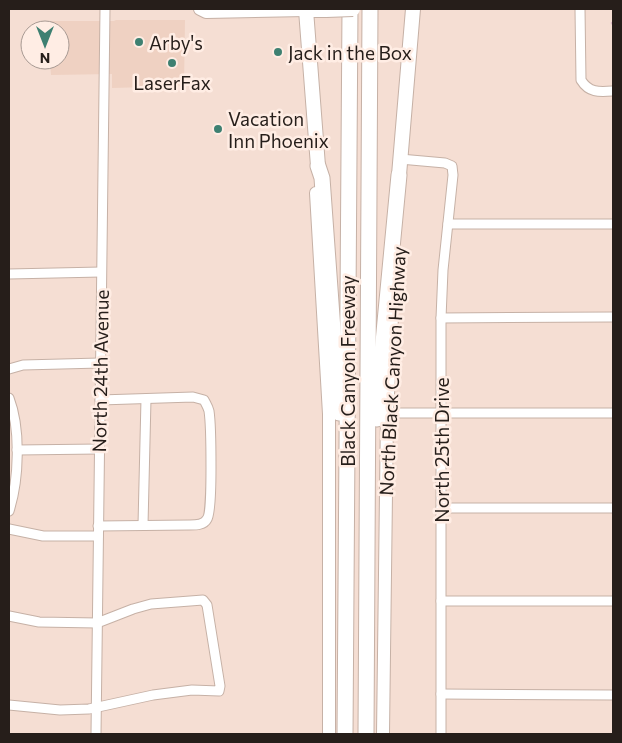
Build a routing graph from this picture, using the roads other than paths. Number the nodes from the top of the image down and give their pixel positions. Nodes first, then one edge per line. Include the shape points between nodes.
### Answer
1 (105, 9) edge
2 (200, 9) edge
3 (351, 9) edge
4 (357, 9) edge
5 (370, 9) edge
6 (413, 9) edge
7 (580, 9) edge
8 (306, 10) edge
9 (326, 10) edge
10 (613, 91) edge
11 (400, 159) junction
12 (318, 166) junction
13 (398, 176) junction
14 (448, 224) junction
15 (613, 224) edge
16 (101, 272) junction
17 (9, 274) edge
18 (613, 317) edge
19 (441, 318) junction
20 (100, 363) junction
21 (9, 369) edge
22 (9, 398) edge
23 (146, 399) junction
24 (100, 400) junction
25 (387, 412) junction
26 (441, 412) junction
27 (613, 413) edge
28 (99, 449) junction
29 (16, 450) junction
30 (346, 464) junction
31 (368, 485) junction
32 (441, 508) junction
33 (613, 508) edge
34 (9, 511) edge
35 (143, 525) junction
36 (98, 526) junction
37 (9, 529) edge
38 (98, 536) junction
39 (441, 601) junction
40 (613, 601) edge
41 (9, 616) edge
42 (98, 623) junction
43 (441, 694) junction
44 (613, 695) edge
45 (9, 705) edge
46 (97, 708) junction
47 (96, 734) edge
48 (329, 734) edge
49 (345, 734) edge
50 (353, 734) edge
51 (366, 734) edge
52 (383, 734) edge
53 (441, 734) edge

1 - 16 street, North 24th Avenue
2 - 8 main road via 206,12
3 - 9 main road, bridge
3 - 30 highway, Black Canyon Freeway
4 - 50 highway
5 - 31 highway, Black Canyon Freeway
6 - 11 main road, North Black Canyon Highway
7 - 10 street via 581,80 593,90
8 - 9 main road
8 - 12 main road
11 - 13 main road, North Black Canyon Highway
11 - 14 street, North 25th Drive via 452,166
12 - 30 highway via 322,178 337,396
12 - 48 main road via 315,184 330,414
13 - 25 main road, North Black Canyon Highway via 398,236
13 - 31 highway via 376,448
14 - 15 street
14 - 19 street, North 25th Drive
16 - 17 street
16 - 20 street, North 24th Avenue
18 - 19 street
19 - 26 street, North 25th Drive
20 - 21 street via 23,365
20 - 24 street, North 24th Avenue
22 - 29 street
23 - 24 street
23 - 35 street
23 - 35 street via 193,397 204,400 210,426 210,513 203,523
24 - 28 street, North 24th Avenue
25 - 26 street
25 - 52 main road, North Black Canyon Highway
26 - 27 street
26 - 32 street, North 25th Drive
28 - 29 street
28 - 36 street, North 24th Avenue
29 - 34 street via 16,484
30 - 49 highway, Black Canyon Freeway
31 - 51 highway, Black Canyon Freeway
32 - 33 street
32 - 39 street, North 25th Drive
35 - 36 street
36 - 38 street, North 24th Avenue
37 - 38 street via 43,536
38 - 42 street, North 24th Avenue
39 - 40 street
39 - 43 street, North 25th Drive
41 - 42 street via 39,622
42 - 46 street, North 24th Avenue
42 - 46 street via 151,604 203,600 220,686 219,691 192,690 153,695
43 - 44 street
43 - 53 street, North 25th Drive
45 - 46 street via 60,710
46 - 47 street, North 24th Avenue

